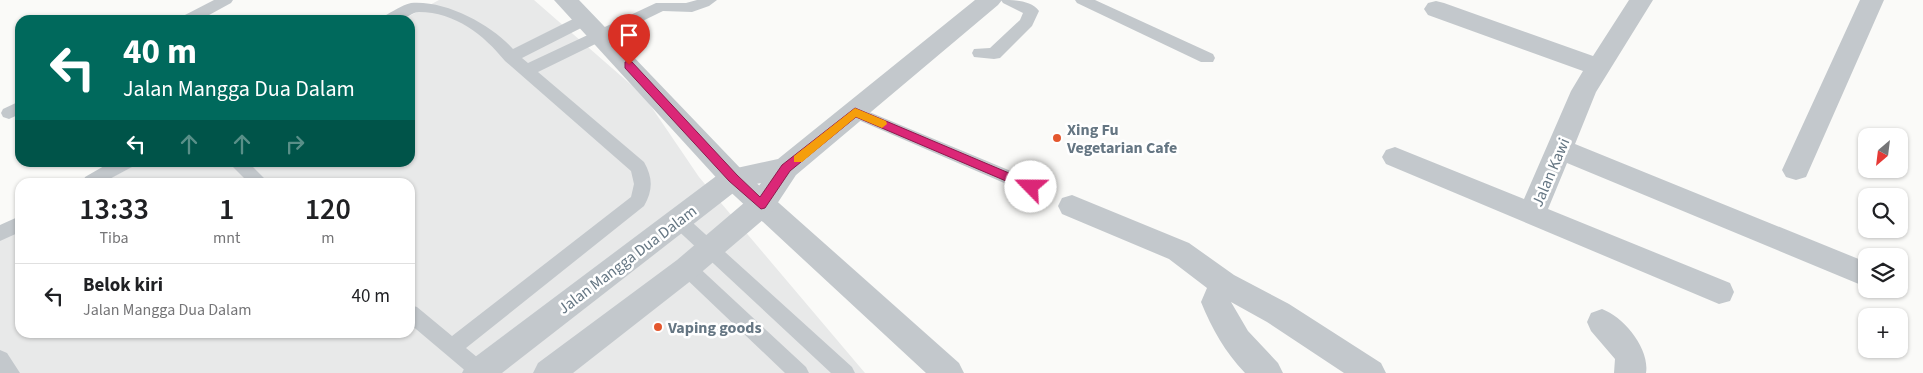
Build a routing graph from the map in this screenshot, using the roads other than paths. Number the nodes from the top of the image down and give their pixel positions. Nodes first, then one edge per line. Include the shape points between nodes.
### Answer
1 (226, 0) edge
2 (566, 0) edge
3 (710, 0) edge
4 (990, 0) edge
5 (1008, 0) edge
6 (1082, 0) edge
7 (1641, 0) edge
8 (1872, 0) edge
9 (658, 3) edge
10 (1436, 9) dead end
11 (198, 15) edge
12 (399, 15) edge
13 (592, 28) junction
14 (980, 53) dead end
15 (511, 57) junction
16 (1207, 58) dead end
17 (1597, 67) junction
18 (528, 70) junction
19 (855, 112) junction
20 (1560, 148) junction
21 (1395, 157) dead end
22 (117, 167) edge
23 (242, 167) edge
24 (786, 168) junction
25 (1796, 170) dead end
26 (98, 178) edge
27 (254, 178) edge
28 (733, 178) junction
29 (1031, 187) dead end
30 (761, 205) junction
31 (1072, 206) dead end
32 (1532, 214) junction
33 (677, 219) junction
34 (15, 226) edge
35 (0, 234) edge
36 (710, 248) junction
37 (687, 268) junction
38 (1858, 272) edge
39 (1224, 284) junction
40 (1719, 292) dead end
41 (415, 317) edge
42 (1602, 322) dead end
43 (451, 348) junction
44 (0, 359) edge
45 (480, 372) edge
46 (10, 373) edge
47 (549, 373) edge
48 (799, 373) edge
49 (845, 373) edge
50 (948, 373) edge
51 (1266, 373) edge
52 (1370, 373) edge
53 (1630, 373) edge

1 - 11 lane
2 - 13 street
3 - 9 lane via 696,8 679,9
4 - 19 street, Jalan Mangga Dua Dalam
5 - 14 lane via 1031,11 1027,22 994,54
6 - 16 lane
7 - 17 street, Jalan Kawi
8 - 25 street
9 - 13 lane
10 - 17 street
12 - 15 lane via 414,7 440,9 470,21 495,38
13 - 15 lane
13 - 18 lane
13 - 28 street
15 - 18 lane
17 - 20 street, Jalan Kawi
18 - 43 lane via 638,167 642,173 643,188 638,201
19 - 24 street, Jalan Mangga Dua Dalam
19 - 29 lane
20 - 32 street, Jalan Kawi
20 - 38 street
21 - 32 street, Jalan Kawi
22 - 26 lane
23 - 27 lane
24 - 28 street, Jalan Mangga Dua Dalam
24 - 30 street, Jalan Mangga Dua Dalam
28 - 30 street
28 - 33 street, Jalan Mangga Dua Dalam
30 - 36 street, Jalan Mangga Dua Dalam
30 - 50 street
31 - 39 street via 1179,251
32 - 40 street
33 - 36 lane
33 - 45 street, Jalan Mangga Dua Dalam
34 - 35 lane
36 - 37 street, Jalan Mangga Dua Dalam
36 - 49 lane
37 - 47 street, Jalan Mangga Dua Dalam
37 - 48 lane
39 - 51 street via 1216,302 1227,327 1241,349
39 - 52 street via 1278,313
41 - 43 lane
42 - 53 street via 1628,353 1633,366
43 - 45 lane
44 - 46 lane

